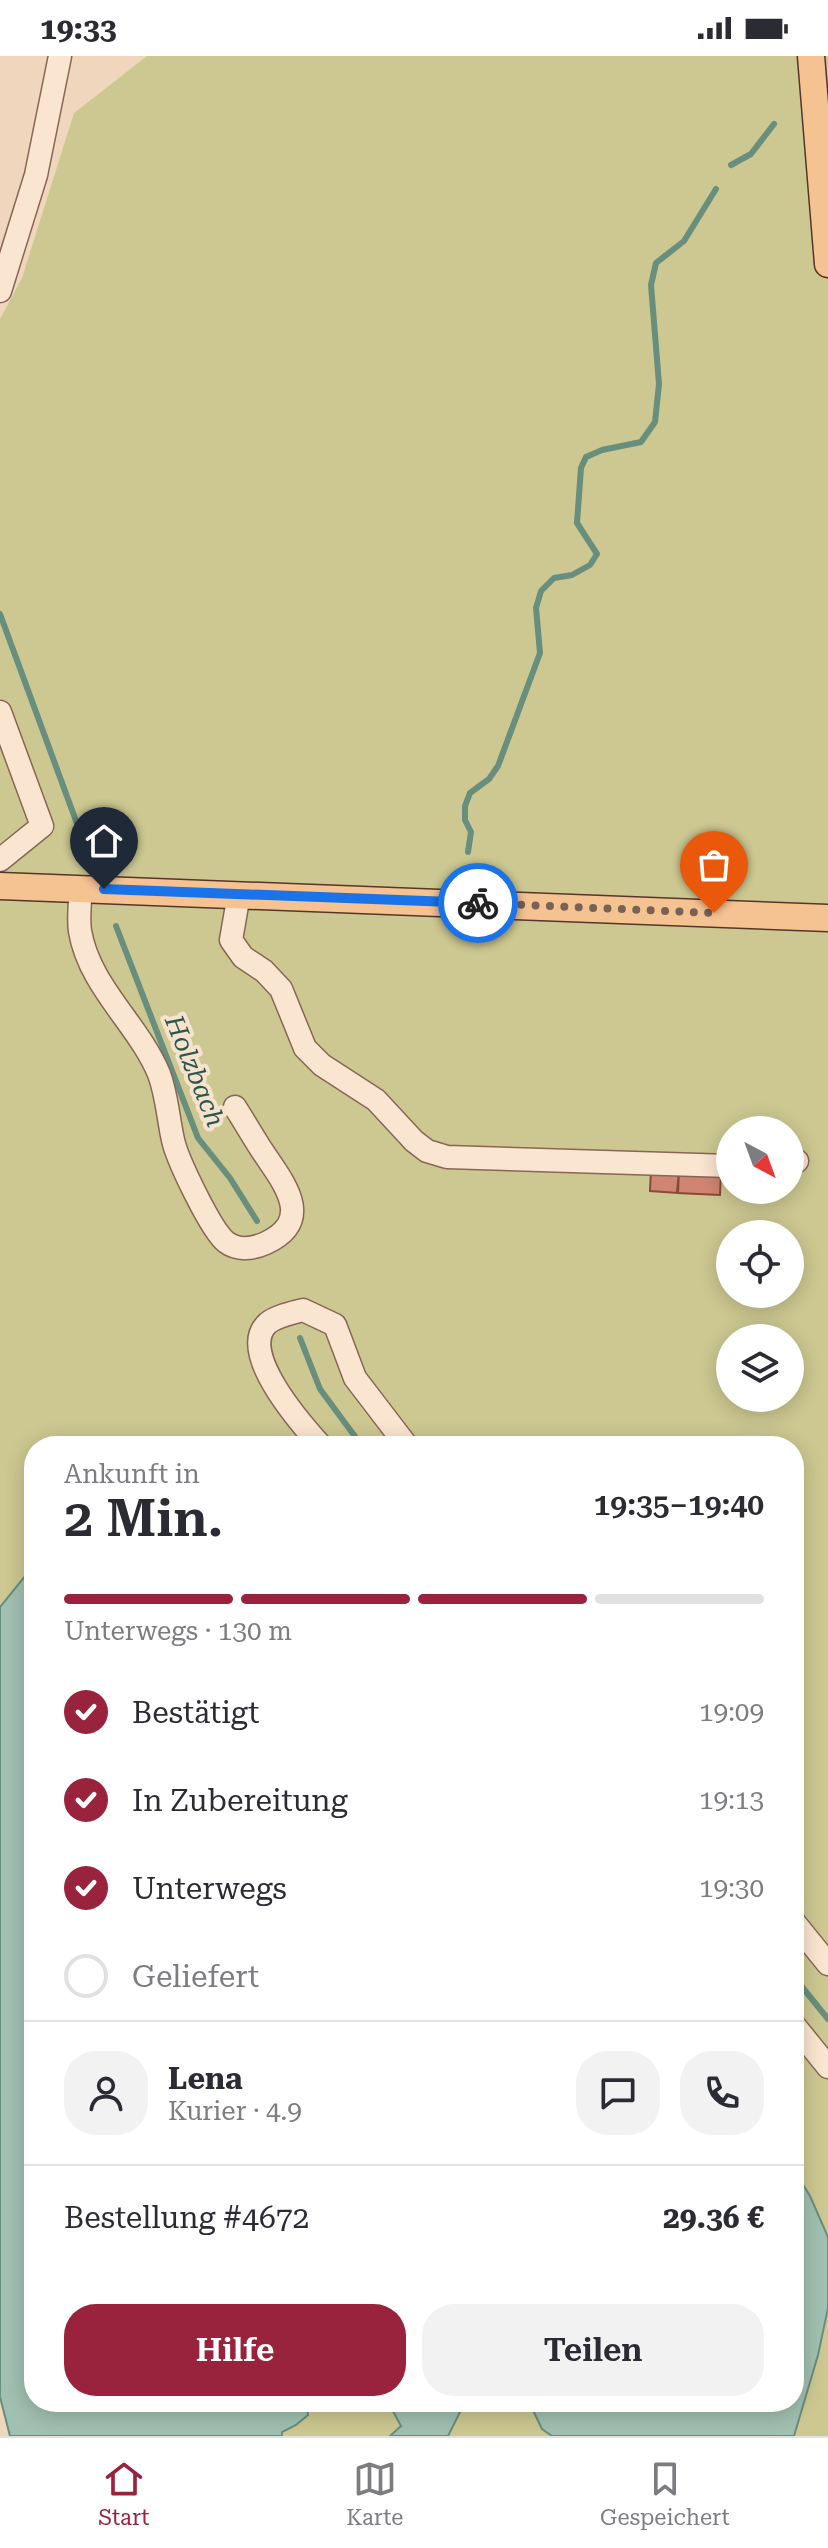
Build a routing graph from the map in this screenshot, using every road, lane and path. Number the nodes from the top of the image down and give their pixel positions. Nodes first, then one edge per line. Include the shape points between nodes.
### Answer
1 (60, 56) edge
2 (811, 56) edge
3 (828, 264) edge
4 (0, 291) edge
5 (0, 712) edge
6 (0, 860) edge
7 (0, 886) edge
8 (81, 888) junction
9 (239, 894) junction
10 (828, 918) edge
11 (235, 1107) dead end
12 (716, 1166) edge
13 (313, 1436) edge
14 (399, 1436) edge
15 (804, 1934) edge
16 (828, 1964) edge
17 (804, 2037) edge
18 (828, 2067) edge

1 - 4 street via 36,175
2 - 3 main road
5 - 6 street via 42,826
7 - 8 main road
8 - 9 main road
8 - 11 street via 80,931 93,968 159,1074 181,1162 224,1241 234,1247 257,1247 285,1231 292,1205
9 - 10 main road
9 - 12 street via 231,940 281,989 305,1048 376,1100 427,1151 462,1158
13 - 14 street via 273,1383 261,1356 260,1336 267,1324 303,1310 335,1325 355,1378
15 - 16 street
17 - 18 street

